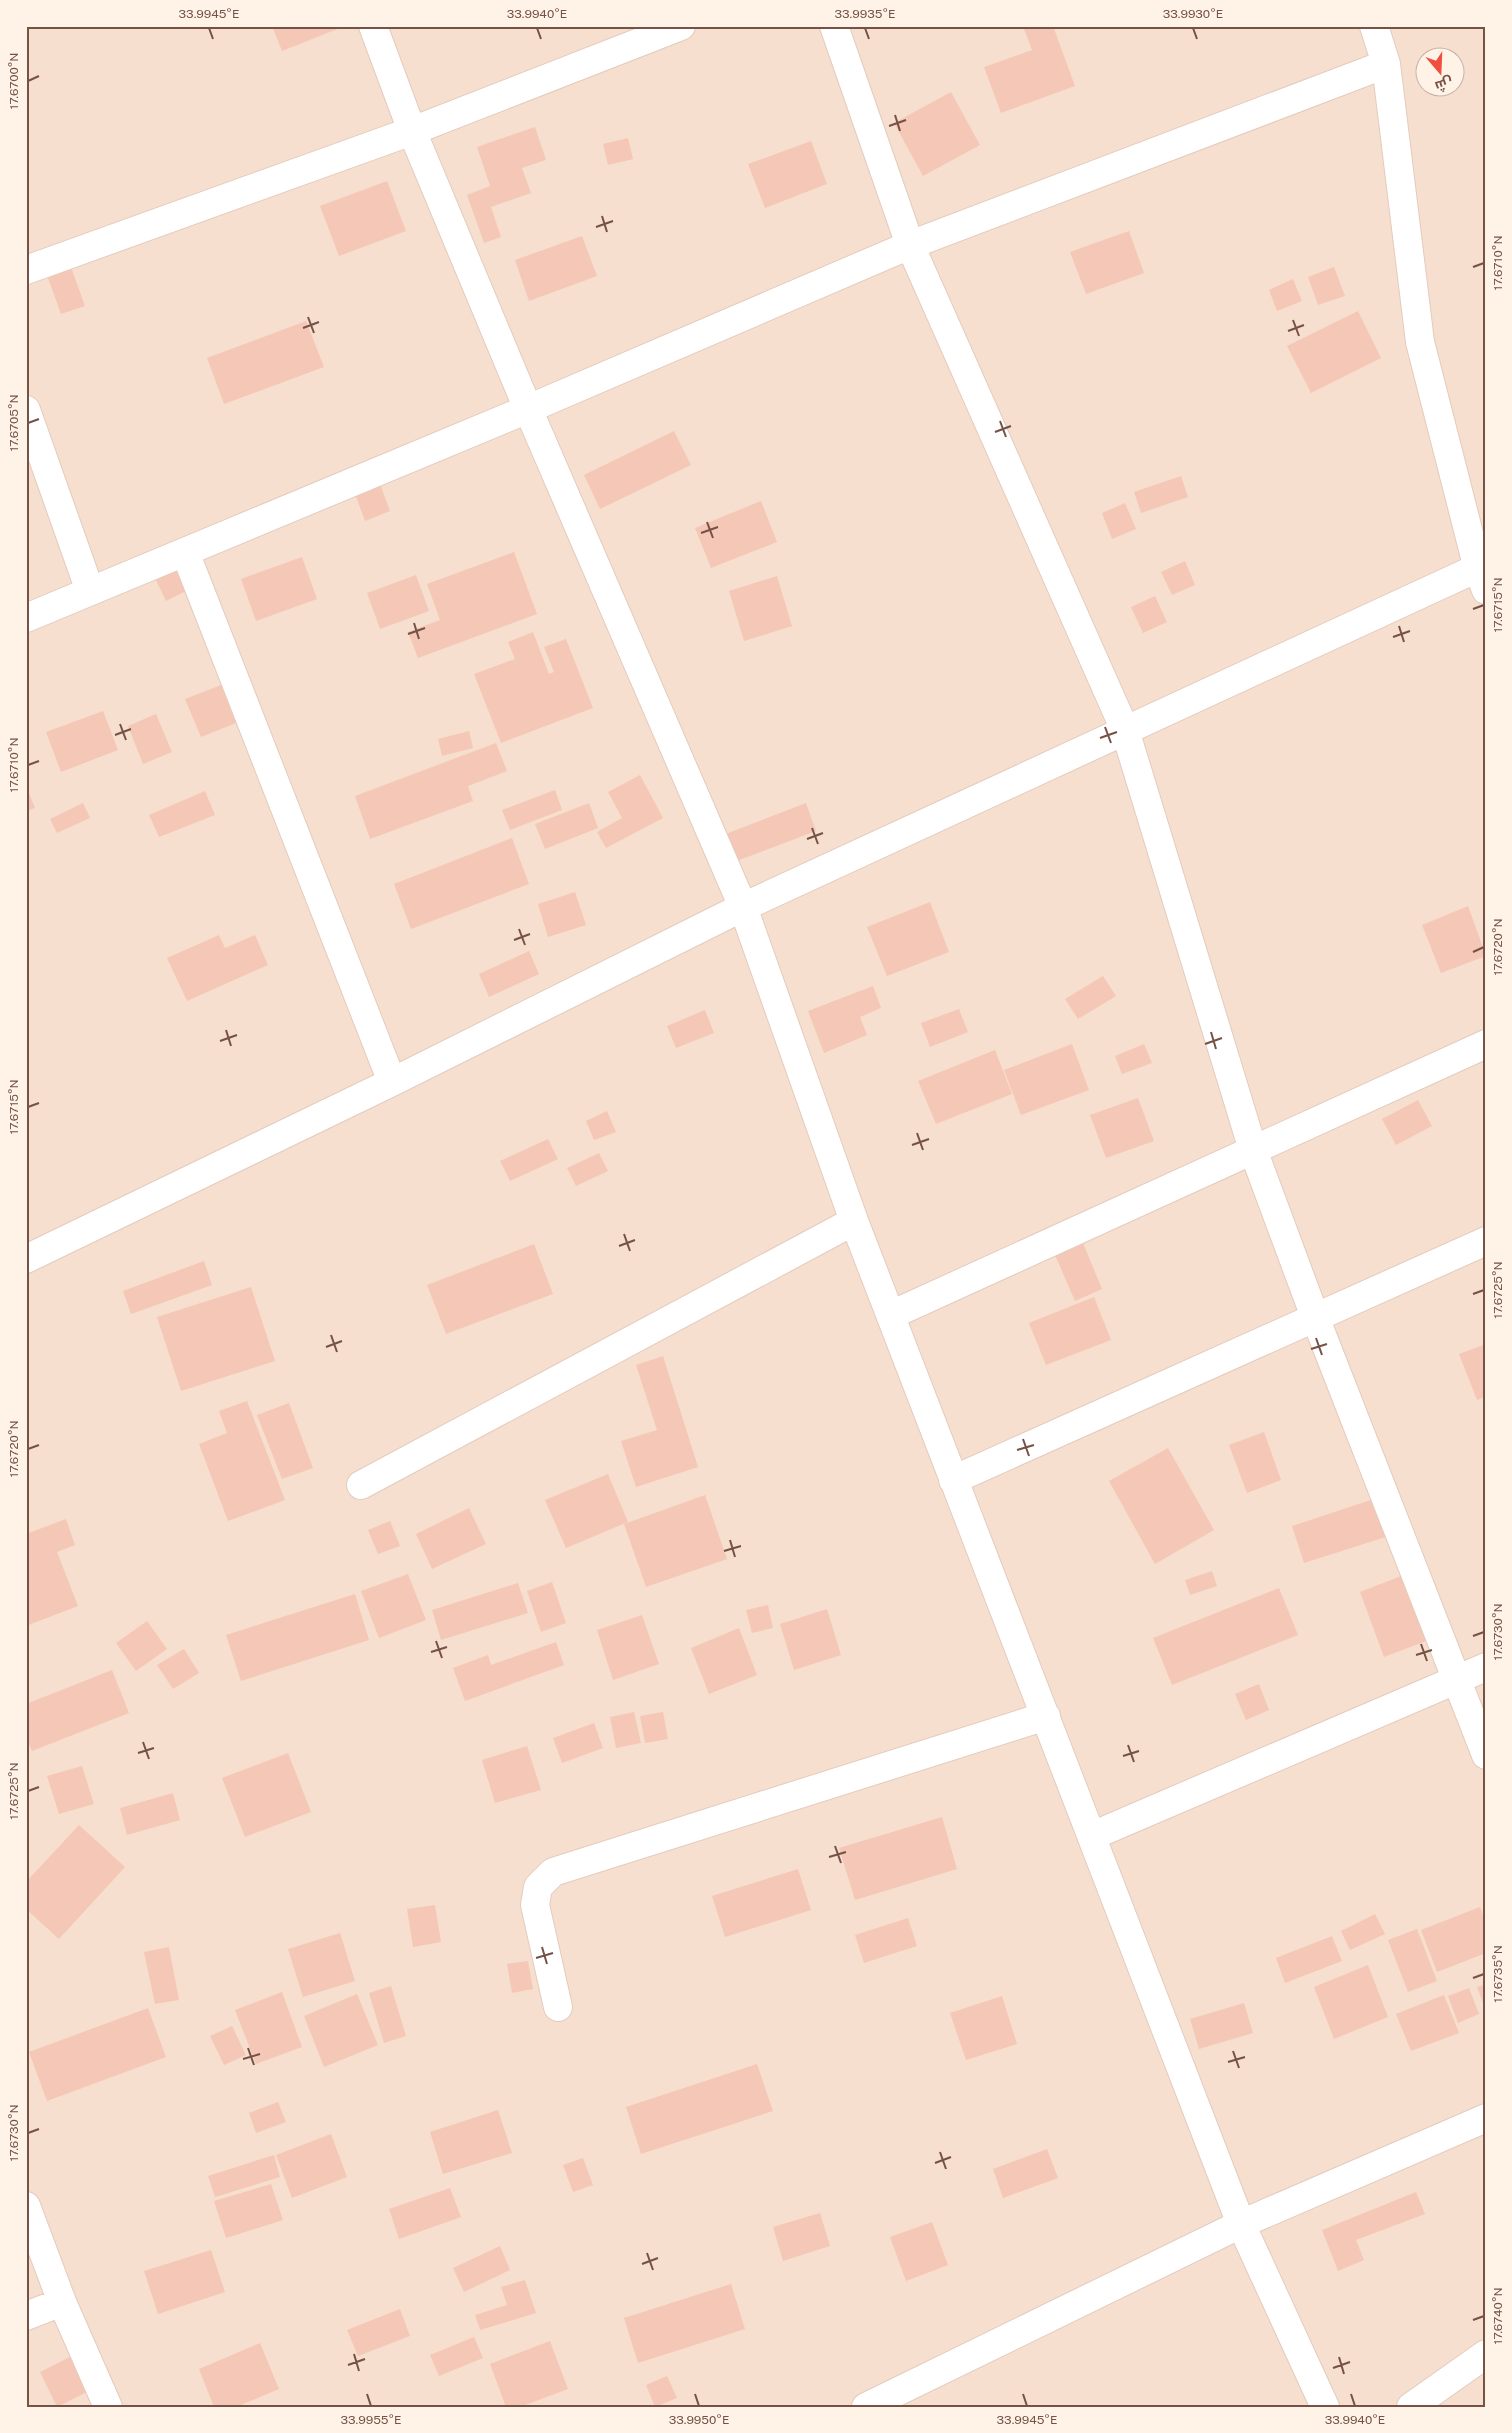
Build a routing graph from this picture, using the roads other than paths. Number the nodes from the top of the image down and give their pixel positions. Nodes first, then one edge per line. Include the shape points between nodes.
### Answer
1 (373, 26) edge
2 (681, 26) edge
3 (834, 26) edge
4 (1374, 26) edge
5 (1386, 64) junction
6 (412, 131) junction
7 (910, 245) junction
8 (26, 270) edge
9 (528, 409) junction
10 (26, 410) edge
11 (185, 552) junction
12 (1483, 574) edge
13 (90, 591) junction
14 (26, 618) edge
15 (1125, 730) junction
16 (742, 907) junction
17 (1486, 1044) edge
18 (392, 1082) junction
19 (1253, 1150) junction
20 (854, 1220) junction
21 (1486, 1241) edge
22 (26, 1259) edge
23 (891, 1315) junction
24 (1315, 1317) junction
25 (953, 1480) junction
26 (362, 1485) dead end
27 (1486, 1667) edge
28 (1457, 1680) junction
29 (1046, 1716) junction
30 (1486, 1755) edge
31 (1092, 1836) junction
32 (558, 2007) dead end
33 (1486, 2118) edge
34 (26, 2206) edge
35 (1241, 2224) junction
36 (62, 2302) junction
37 (26, 2316) edge
38 (1486, 2354) edge
39 (108, 2407) edge
40 (866, 2407) edge
41 (1325, 2407) edge
42 (1411, 2407) edge

1 - 6 street
2 - 6 street
3 - 7 street
4 - 5 street
5 - 7 street
5 - 12 street via 1420,342
6 - 8 street
6 - 9 street
7 - 9 street
7 - 15 street
9 - 11 street
9 - 16 street
10 - 13 street
11 - 13 street
11 - 18 street
12 - 15 street
13 - 14 street
15 - 16 street via 986,797
15 - 19 street
16 - 18 street
16 - 20 street
17 - 19 street
18 - 22 street
19 - 23 street
19 - 24 street
20 - 23 street
20 - 26 street
21 - 24 street
23 - 25 street
24 - 25 street
24 - 28 street
25 - 29 street
27 - 28 street
28 - 30 street
28 - 31 street
29 - 31 street
29 - 32 street via 553,1872 538,1886 535,1905
31 - 35 street
33 - 35 street
34 - 36 street
35 - 40 street
35 - 41 street
36 - 37 street
36 - 39 street
38 - 42 street

